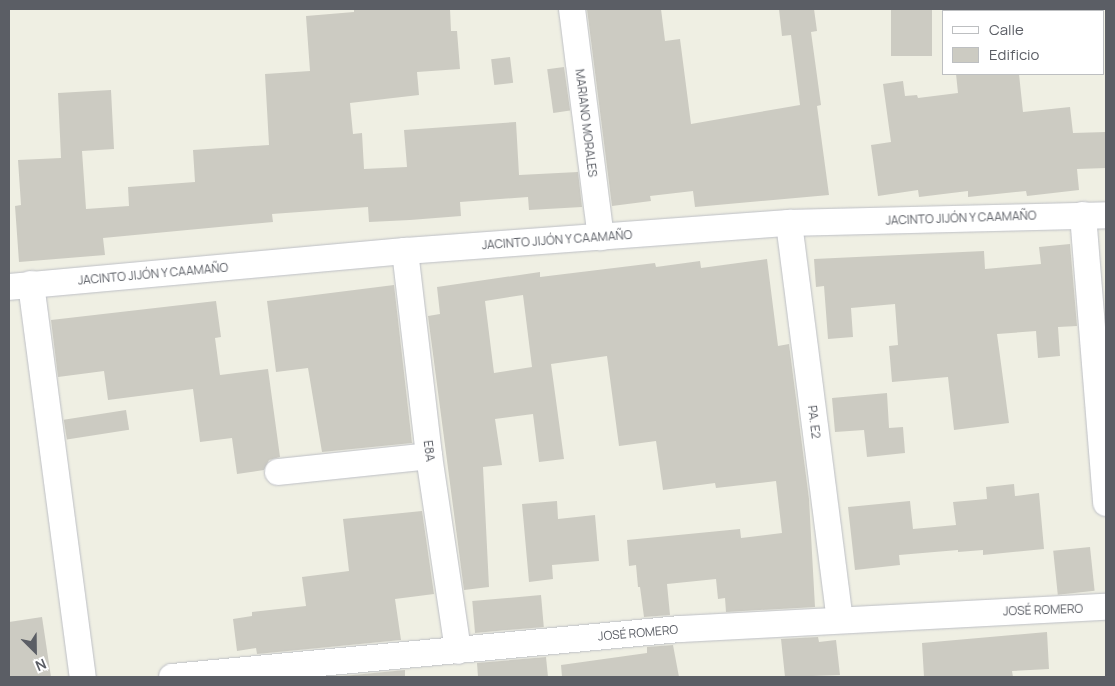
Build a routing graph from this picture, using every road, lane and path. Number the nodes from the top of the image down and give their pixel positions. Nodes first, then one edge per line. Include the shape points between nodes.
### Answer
1 (572, 9) edge
2 (1095, 215) edge
3 (788, 223) junction
4 (600, 237) junction
5 (405, 251) junction
6 (20, 286) edge
7 (429, 456) junction
8 (278, 472) dead end
9 (1106, 503) edge
10 (1106, 608) edge
11 (840, 620) junction
12 (458, 651) junction
13 (83, 677) edge
14 (172, 677) edge

1 - 4 street, MARIANO MORALES
2 - 3 street, JACINTO JIJÓN Y CAAMAÑO
2 - 9 street
3 - 4 street, JACINTO JIJÓN Y CAAMAÑO
3 - 11 street, PA. E2
4 - 5 street, JACINTO JIJÓN Y CAAMAÑO
5 - 6 street, JACINTO JIJÓN Y CAAMAÑO
5 - 7 street, E8A
6 - 13 street
7 - 8 street
7 - 12 street, E8A
10 - 11 street, JOSÉ ROMERO
11 - 12 street, JOSÉ ROMERO via 680,629
12 - 14 street, JOSÉ ROMERO

